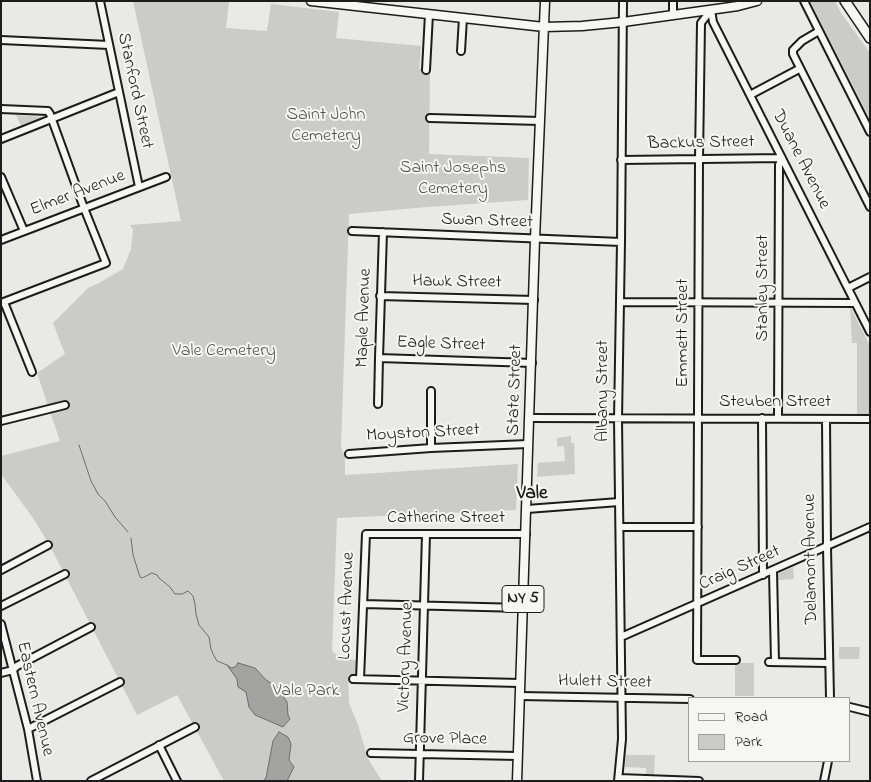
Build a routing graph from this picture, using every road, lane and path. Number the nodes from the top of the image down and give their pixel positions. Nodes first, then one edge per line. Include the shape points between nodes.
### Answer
1 (100, 1) edge
2 (311, 1) edge
3 (545, 1) edge
4 (623, 1) edge
5 (673, 1) edge
6 (715, 1) edge
7 (757, 1) edge
8 (804, 1) edge
9 (846, 1) edge
10 (357, 4) edge
11 (711, 10) junction
12 (430, 14) junction
13 (673, 15) junction
14 (463, 18) junction
15 (623, 22) junction
16 (544, 27) junction
17 (819, 31) junction
18 (870, 38) edge
19 (1, 40) edge
20 (109, 45) junction
21 (461, 51) dead end
22 (800, 69) junction
23 (426, 70) dead end
24 (119, 92) junction
25 (750, 95) junction
26 (1, 109) edge
27 (430, 118) dead end
28 (52, 119) junction
29 (540, 120) junction
30 (870, 132) edge
31 (1, 139) edge
32 (782, 158) junction
33 (700, 159) junction
34 (621, 160) junction
35 (1, 177) edge
36 (166, 177) dead end
37 (139, 187) junction
38 (870, 207) edge
39 (84, 208) junction
40 (24, 231) junction
41 (352, 231) dead end
42 (383, 232) junction
43 (535, 239) junction
44 (1, 240) edge
45 (621, 242) junction
46 (870, 277) edge
47 (848, 288) junction
48 (380, 296) junction
49 (534, 300) junction
50 (3, 302) edge
51 (620, 302) junction
52 (699, 302) junction
53 (779, 302) junction
54 (855, 303) junction
55 (870, 332) edge
56 (379, 358) junction
57 (532, 363) junction
58 (32, 372) dead end
59 (431, 391) dead end
60 (378, 404) dead end
61 (65, 405) dead end
62 (529, 418) junction
63 (699, 418) junction
64 (762, 418) junction
65 (778, 418) junction
66 (826, 418) junction
67 (618, 419) junction
68 (870, 419) edge
69 (1, 421) edge
70 (528, 444) junction
71 (431, 448) junction
72 (349, 454) dead end
73 (619, 502) junction
74 (527, 509) junction
75 (620, 527) junction
76 (698, 527) junction
77 (870, 527) edge
78 (366, 534) joint
79 (426, 534) junction
80 (526, 534) junction
81 (48, 546) dead end
82 (827, 547) junction
83 (1, 570) edge
84 (773, 571) junction
85 (65, 574) dead end
86 (763, 575) junction
87 (363, 604) junction
88 (698, 604) junction
89 (1, 606) edge
90 (424, 606) junction
91 (523, 608) junction
92 (1, 624) edge
93 (92, 627) dead end
94 (622, 637) junction
95 (736, 660) dead end
96 (828, 663) junction
97 (12, 670) junction
98 (1, 673) edge
99 (422, 681) junction
100 (120, 682) dead end
101 (520, 683) junction
102 (520, 696) junction
103 (830, 697) edge
104 (622, 698) junction
105 (688, 700) edge
106 (851, 707) edge
107 (870, 712) edge
108 (195, 727) dead end
109 (28, 728) junction
110 (159, 745) junction
111 (371, 753) dead end
112 (420, 754) junction
113 (518, 756) junction
114 (828, 762) edge
115 (619, 779) edge
116 (37, 781) edge
117 (91, 781) edge
118 (177, 781) edge
119 (419, 781) edge
120 (518, 781) edge
121 (699, 781) edge
122 (824, 781) edge

1 - 20 street, Stanford Street
2 - 10 main road
3 - 16 main road, State Street / NY 5
4 - 15 street, Albany Street
5 - 13 street
6 - 11 main road
7 - 11 main road
8 - 17 street
9 - 18 highway
10 - 12 main road
11 - 13 main road
11 - 25 street, Duane Avenue via 713,22
11 - 33 street, Emmett Street via 701,23
12 - 14 main road
12 - 23 street
13 - 15 main road
14 - 16 main road
14 - 21 street
15 - 16 main road
15 - 34 street, Albany Street
16 - 29 main road, State Street / NY 5
17 - 22 street via 793,50
17 - 30 street
19 - 20 street
20 - 24 street, Stanford Street
22 - 25 street
22 - 38 street
24 - 28 street
24 - 37 street, Stanford Street
25 - 32 street, Duane Avenue
26 - 28 street via 48,111
27 - 29 street
28 - 31 street
28 - 39 street
29 - 43 main road, State Street / NY 5
32 - 33 street, Backus Street
32 - 47 street, Duane Avenue
32 - 53 street, Stanley Street via 779,166
33 - 34 street, Backus Street
33 - 52 street, Emmett Street
34 - 45 street, Albany Street
35 - 40 street
36 - 37 street, Elmer Avenue
37 - 39 street, Elmer Avenue
39 - 40 street, Elmer Avenue
39 - 50 street via 106,262
40 - 44 street, Elmer Avenue
41 - 42 street, Swan Street
42 - 43 street, Swan Street
42 - 48 street, Maple Avenue
43 - 45 street, Swan Street
43 - 49 main road, State Street / NY 5
45 - 51 street, Albany Street
46 - 47 street
47 - 54 street, Duane Avenue
48 - 49 street, Hawk Street
48 - 56 street, Maple Avenue
49 - 57 main road, State Street / NY 5
50 - 58 street
51 - 52 street
51 - 67 street, Albany Street
52 - 53 street
52 - 63 street, Emmett Street
53 - 54 street
53 - 65 street, Stanley Street
54 - 55 street, Duane Avenue
56 - 57 street, Eagle Street
56 - 60 street, Maple Avenue
57 - 62 main road, State Street / NY 5
59 - 71 street
61 - 69 street
62 - 67 street, Steuben Street
62 - 70 main road, State Street / NY 5
63 - 64 street, Steuben Street
63 - 67 street, Steuben Street
63 - 76 street, Emmett Street
64 - 65 street, Steuben Street
64 - 86 street
65 - 66 street, Steuben Street
66 - 68 street, Steuben Street
66 - 82 street, Delamont Avenue
67 - 73 street, Albany Street
70 - 71 street, Moyston Street
70 - 74 main road, State Street / NY 5
71 - 72 street, Moyston Street
73 - 74 street
73 - 75 street, Albany Street
74 - 80 main road, State Street / NY 5
75 - 76 street
75 - 94 street, Albany Street
76 - 88 street, Emmett Street
77 - 82 street, Craig Street
78 - 79 street, Catherine Street
78 - 87 street, Locust Avenue
79 - 80 street, Catherine Street
79 - 90 street, Victory Avenue
80 - 91 main road, State Street / NY 5
81 - 83 street
82 - 84 street, Craig Street
82 - 96 street, Delamont Avenue
84 - 86 street, Craig Street
84 - 96 street via 772,662
85 - 89 street
86 - 88 street, Craig Street
87 - 90 street
87 - 99 street, Locust Avenue via 357,679
88 - 94 street, Craig Street
88 - 95 street, Emmett Street via 697,660
90 - 91 street
90 - 99 street, Victory Avenue
91 - 101 main road, State Street / NY 5
92 - 97 street, Eastern Avenue
93 - 97 street
94 - 104 street, Albany Street
96 - 103 street, Delamont Avenue
97 - 98 street
97 - 109 street, Eastern Avenue
99 - 101 street
99 - 112 street, Victory Avenue
100 - 109 street
101 - 102 main road, State Street / NY 5
102 - 104 street, Hulett Street
102 - 113 main road, State Street / NY 5
104 - 105 street, Hulett Street
104 - 115 street, Albany Street
106 - 107 street
108 - 110 street
109 - 116 street, Eastern Avenue
110 - 117 street
110 - 118 street
111 - 112 street, Grove Place
112 - 113 street, Grove Place
112 - 119 street, Victory Avenue
113 - 120 main road, State Street / NY 5
114 - 122 street
115 - 121 street

